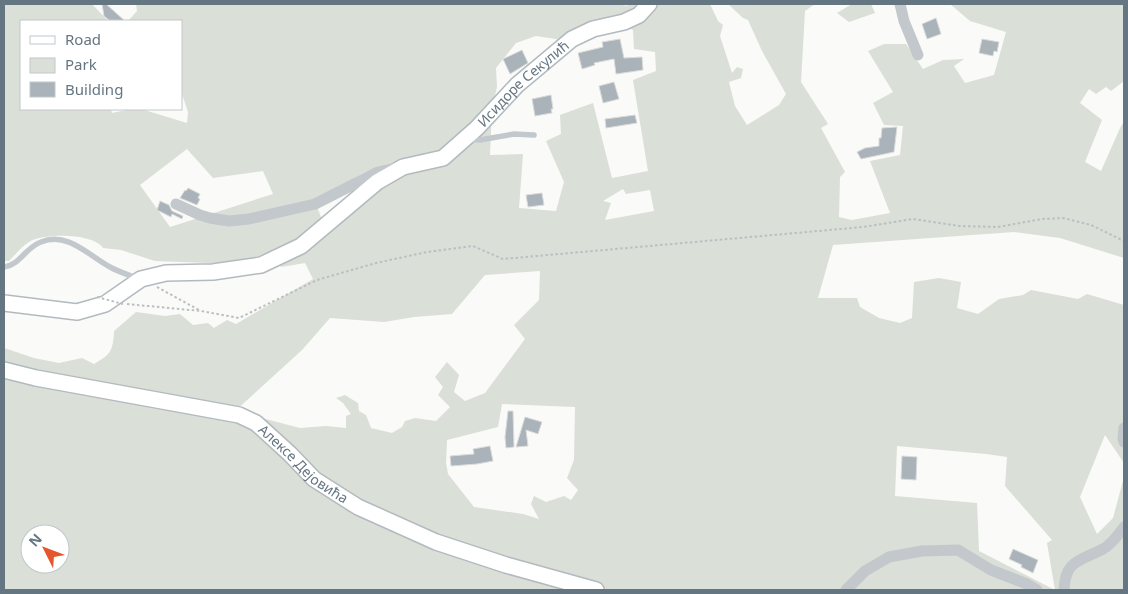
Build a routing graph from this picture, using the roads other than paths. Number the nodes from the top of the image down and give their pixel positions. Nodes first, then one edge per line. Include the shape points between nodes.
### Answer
1 (649, 4) edge
2 (900, 4) edge
3 (918, 55) dead end
4 (534, 135) dead end
5 (466, 138) junction
6 (403, 167) junction
7 (176, 204) dead end
8 (4, 267) edge
9 (141, 280) junction
10 (4, 303) edge
11 (4, 370) edge
12 (1124, 428) edge
13 (1124, 442) edge
14 (1124, 527) edge
15 (596, 590) edge
16 (846, 590) edge
17 (1037, 590) edge
18 (1064, 590) edge

1 - 5 street, Исидоре Секулић via 639,15 624,22 593,28 572,40 517,85
2 - 3 street
4 - 5 lane via 514,134 480,140
5 - 6 street, Исидоре Секулић via 443,158
6 - 7 street, Исидоре Секулић via 378,172 315,204 249,219 210,218
6 - 9 street, Исидоре Секулић via 377,182 301,246 261,265 213,272 166,273
8 - 9 lane via 15,263 42,241 67,241 110,267
9 - 10 street via 105,304 77,312
11 - 15 street, Алексе Дејовића via 239,415 256,423 314,479 358,507 436,542
12 - 13 street
14 - 18 street via 1114,541 1070,566 1064,579
16 - 17 street via 865,571 889,557 922,551 958,550 991,570

